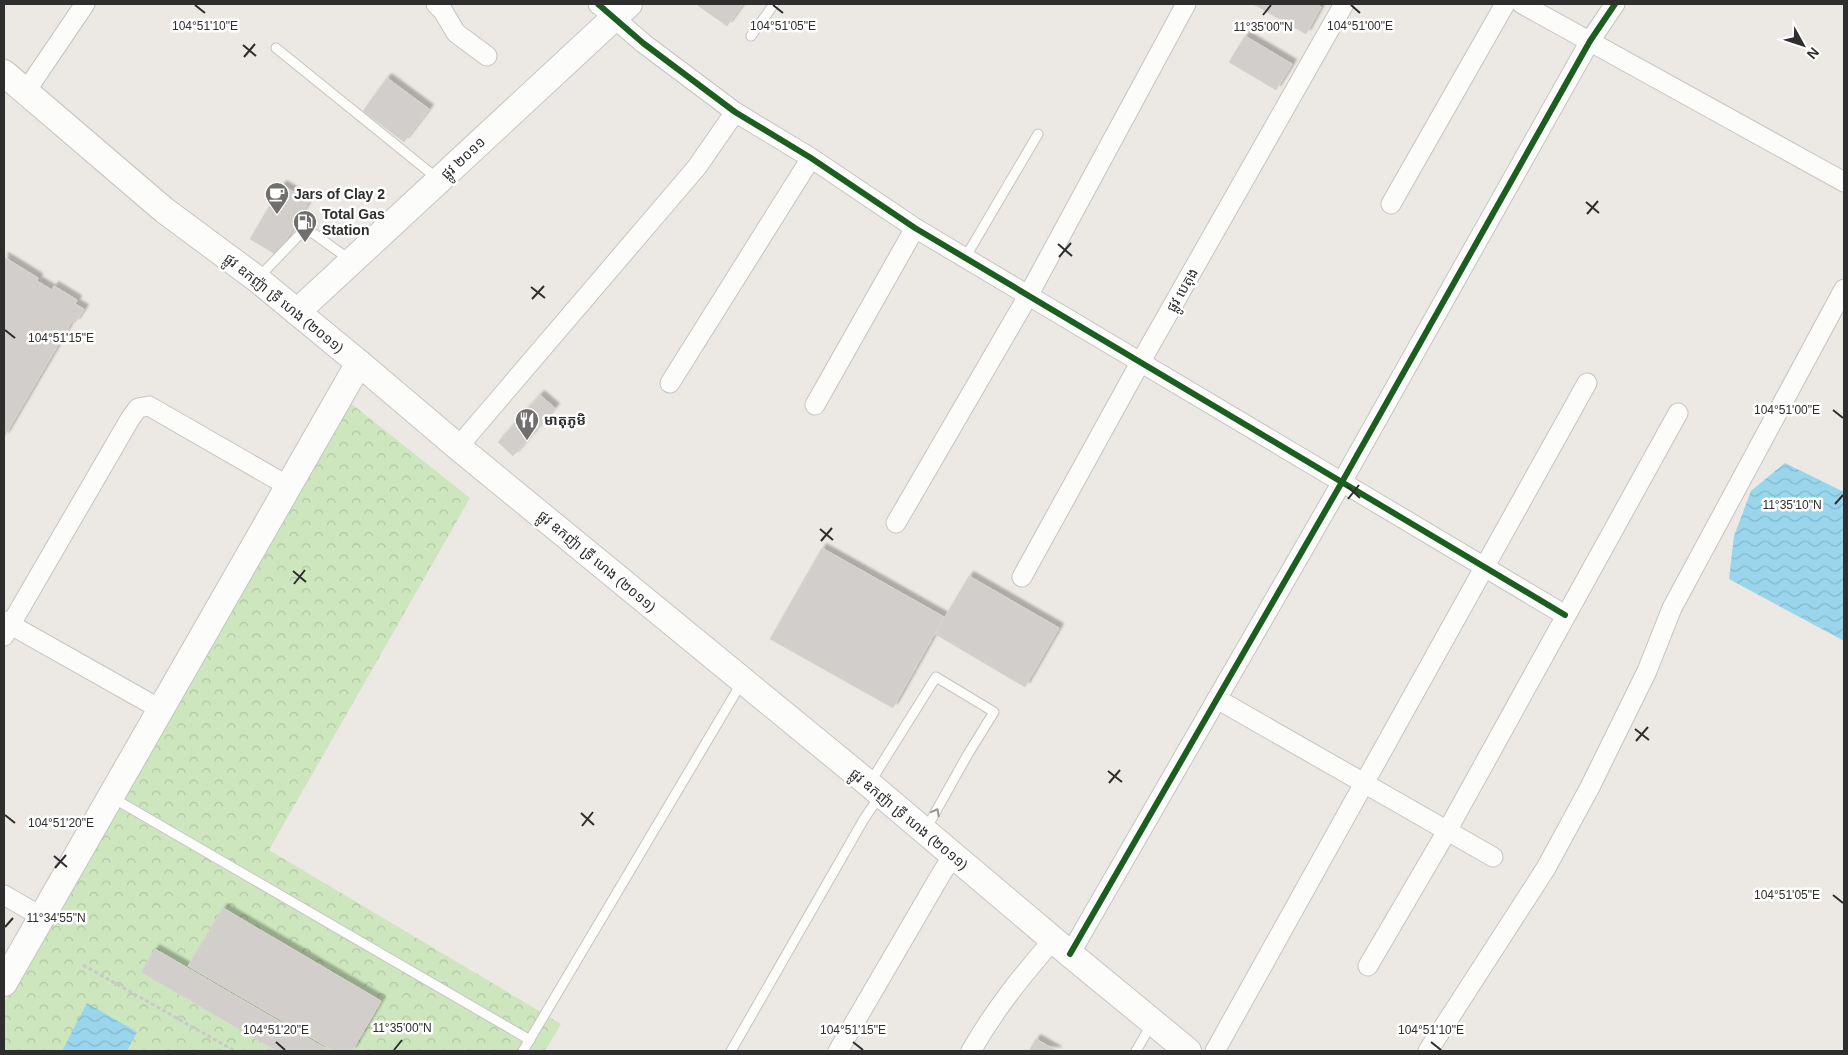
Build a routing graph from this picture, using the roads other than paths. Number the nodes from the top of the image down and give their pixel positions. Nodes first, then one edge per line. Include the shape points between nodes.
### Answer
1 (85, 4) edge
2 (436, 4) edge
3 (774, 4) edge
4 (1186, 4) edge
5 (1344, 4) edge
6 (1505, 4) edge
7 (1522, 4) edge
8 (1615, 4) edge
9 (614, 8) edge
10 (751, 36) dead end
11 (1590, 41) junction
12 (276, 48) dead end
13 (487, 56) dead end
14 (4, 73) edge
15 (26, 91) junction
16 (735, 112) junction
17 (1038, 134) dead end
18 (811, 158) junction
19 (440, 180) junction
20 (1844, 182) edge
21 (1391, 204) dead end
22 (915, 228) junction
23 (965, 258) junction
24 (352, 261) junction
25 (257, 279) junction
26 (1844, 289) edge
27 (1028, 296) junction
28 (297, 312) junction
29 (358, 362) junction
30 (1140, 363) junction
31 (670, 383) dead end
32 (1587, 383) dead end
33 (815, 405) dead end
34 (1678, 413) dead end
35 (458, 447) junction
36 (1342, 482) junction
37 (288, 486) junction
38 (896, 523) dead end
39 (1486, 567) junction
40 (1022, 577) dead end
41 (1565, 615) junction
42 (6, 628) edge
43 (742, 681) junction
44 (1217, 699) junction
45 (160, 709) junction
46 (1364, 782) junction
47 (875, 789) junction
48 (111, 797) junction
49 (1448, 831) junction
50 (925, 832) junction
51 (953, 856) junction
52 (1493, 857) dead end
53 (4, 895) edge
54 (42, 917) junction
55 (1062, 947) junction
56 (1368, 966) dead end
57 (4, 983) edge
58 (1153, 1023) junction
59 (530, 1040) junction
60 (523, 1051) edge
61 (731, 1051) edge
62 (838, 1051) edge
63 (971, 1051) edge
64 (1136, 1051) edge
65 (1188, 1051) edge
66 (1215, 1051) edge
67 (1428, 1051) edge

1 - 15 street
2 - 13 street via 456,33
3 - 10 lane
4 - 27 street
5 - 30 street, ផ្លូវ បេតុង
6 - 21 street
7 - 11 street
8 - 11 street
9 - 16 street via 643,43
9 - 19 main road, ផ្លូវ ២០១១
11 - 20 street
11 - 36 street
12 - 19 lane
14 - 15 main road, ផ្លូវ ឧកញ៉ា ទ្រី ហេង (២០១១)
15 - 25 main road, ផ្លូវ ឧកញ៉ា ទ្រី ហេង (២០១១) via 164,210
16 - 18 street
16 - 35 street via 697,167
17 - 23 lane
18 - 22 street
18 - 31 street
19 - 24 main road, ផ្លូវ ២០១១
22 - 23 street
22 - 33 street
23 - 27 street
24 - 25 lane via 306,228
24 - 28 main road, ផ្លូវ ២០១១
25 - 28 main road, ផ្លូវ ឧកញ៉ា ទ្រី ហេង (២០១១)
26 - 67 street via 1672,608 1647,671 1546,868
27 - 30 street
27 - 38 street
28 - 29 main road, ផ្លូវ ឧកញ៉ា ទ្រី ហេង (២០១១)
29 - 35 main road, ផ្លូវ ឧកញ៉ា ទ្រី ហេង (២០១១)
29 - 37 main road
30 - 36 street
30 - 40 street, ផ្លូវ បេតុង
32 - 39 street
34 - 41 street
35 - 43 main road, ផ្លូវ ឧកញ៉ា ទ្រី ហេង (២០១១)
36 - 39 street
36 - 44 street
37 - 42 street via 149,406 138,408
37 - 45 main road
39 - 41 street
39 - 46 street
41 - 49 street
42 - 45 street
43 - 47 main road, ផ្លូវ ឧកញ៉ា ទ្រី ហេង (២០១១)
43 - 59 lane
44 - 46 street
44 - 55 street
45 - 48 main road
46 - 49 street
46 - 66 street
47 - 50 main road, ផ្លូវ ឧកញ៉ា ទ្រី ហេង (២០១១)
50 -> 47 lane via 994,712 936,677 887,756
47 - 61 lane via 864,820
48 - 54 main road
48 - 59 lane
49 - 52 street
49 - 56 street
50 - 51 main road, ផ្លូវ ឧកញ៉ា ទ្រី ហេង (២០១១)
51 - 55 main road, ផ្លូវ ឧកញ៉ា ទ្រី ហេង (២០១១)
51 - 62 street
53 - 54 street
54 - 57 main road
55 - 58 main road, ផ្លូវ ឧកញ៉ា ទ្រី ហេង (២០១១)
55 - 63 street via 1014,985
58 - 64 lane
58 - 65 main road, ផ្លូវ ឧកញ៉ា ទ្រី ហេង (២០១១)
59 - 60 lane

